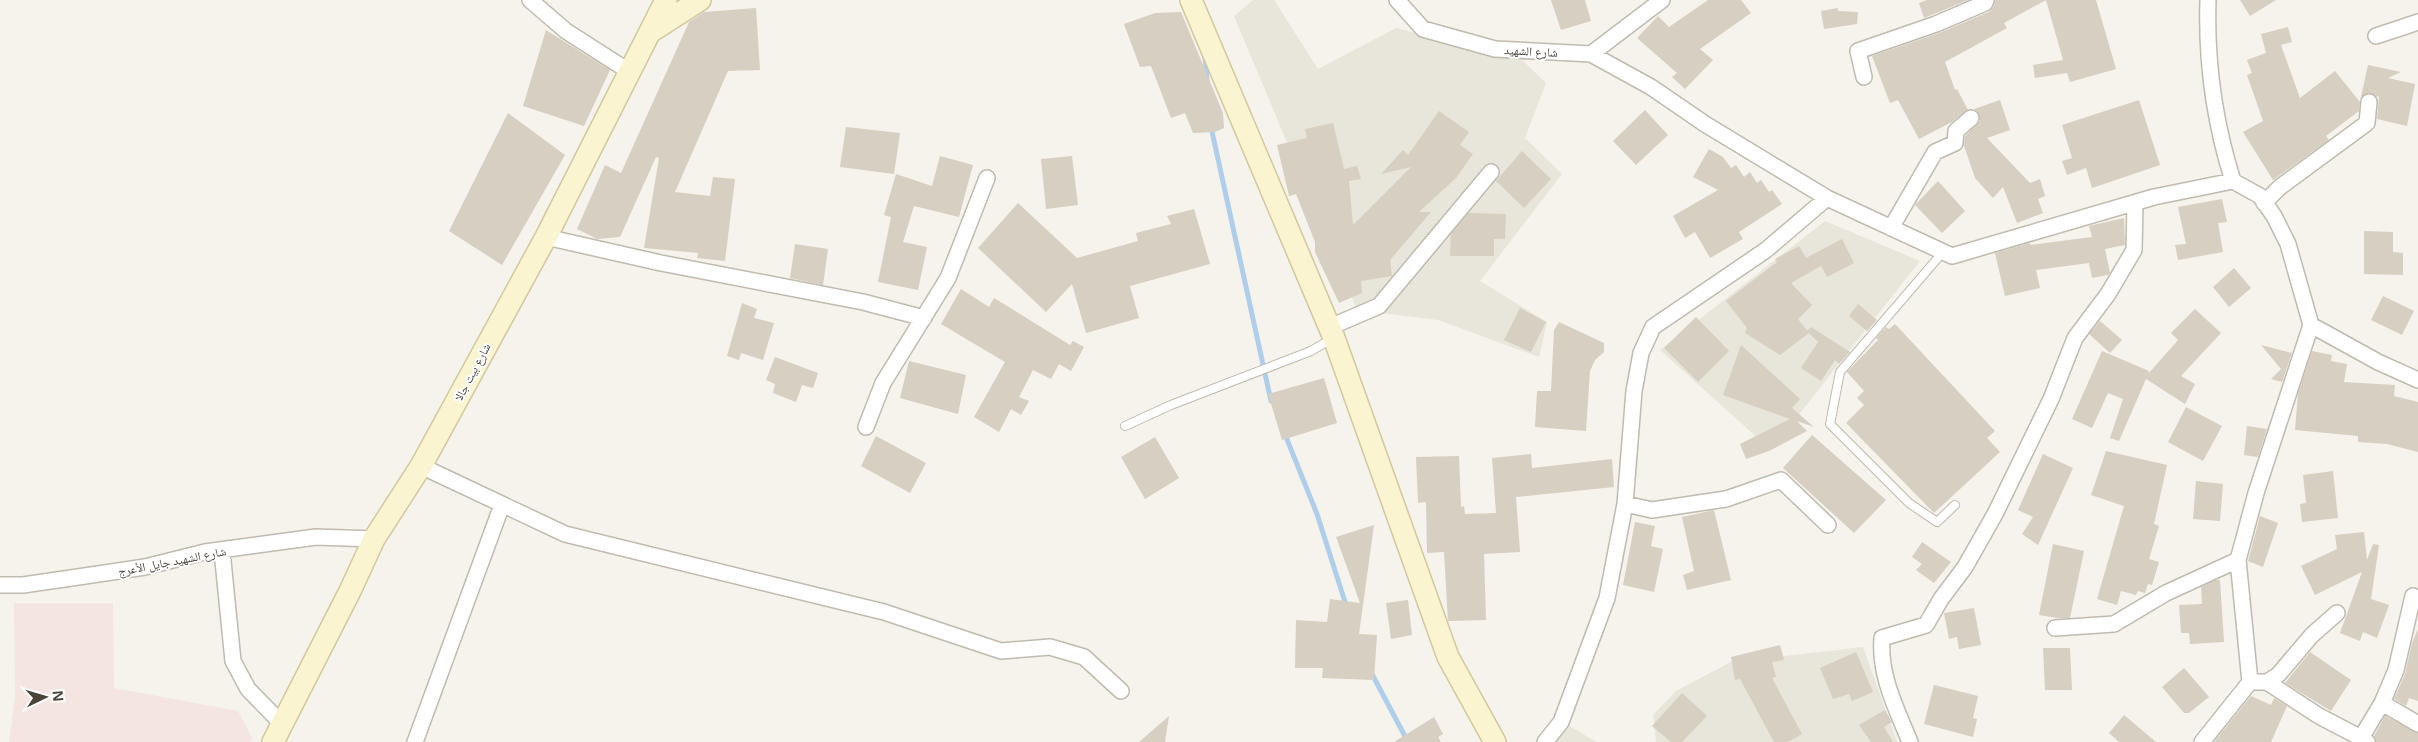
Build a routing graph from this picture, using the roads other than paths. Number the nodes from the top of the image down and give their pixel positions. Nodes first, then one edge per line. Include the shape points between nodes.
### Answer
1 (530, 0) edge
2 (666, 0) edge
3 (700, 0) edge
4 (1173, 0) edge
5 (1397, 0) edge
6 (1662, 0) edge
7 (1986, 0) edge
8 (2208, 0) edge
9 (1194, 7) edge
10 (2418, 22) edge
11 (652, 31) junction
12 (2376, 36) dead end
13 (1591, 54) junction
14 (630, 72) junction
15 (1864, 77) dead end
16 (2369, 102) dead end
17 (1971, 118) dead end
18 (1491, 172) dead end
19 (987, 178) dead end
20 (2233, 181) junction
21 (1827, 198) junction
22 (2135, 203) junction
23 (2264, 203) junction
24 (1891, 228) junction
25 (546, 237) junction
26 (1943, 252) junction
27 (924, 318) junction
28 (2311, 325) junction
29 (1332, 332) junction
30 (2418, 380) edge
31 (1126, 426) dead end
32 (866, 427) dead end
33 (421, 466) junction
34 (1625, 504) junction
35 (502, 505) junction
36 (1955, 505) dead end
37 (1828, 525) dead end
38 (374, 539) junction
39 (222, 551) junction
40 (2238, 560) junction
41 (0, 585) edge
42 (2413, 596) dead end
43 (2337, 613) dead end
44 (2056, 628) dead end
45 (2250, 682) junction
46 (2267, 682) junction
47 (1121, 691) dead end
48 (2382, 703) junction
49 (2418, 724) edge
50 (278, 733) edge
51 (2364, 740) edge
52 (415, 742) edge
53 (1495, 742) edge
54 (1545, 742) edge
55 (1910, 742) edge
56 (2202, 742) edge

1 - 14 street via 566,31
2 - 11 street, شارع بيت جالا
3 - 11 street
4 - 9 street
5 - 13 street, شارع الشهيد via 1423,29 1496,49
6 - 13 street
7 - 15 street via 1936,24 1858,51
8 - 20 street via 2207,32 2221,143
9 - 29 street
10 - 12 street
11 - 14 street, شارع بيت جالا
13 - 21 street via 1651,87
14 - 25 street, شارع بيت جالا
16 - 23 street via 2367,123 2280,187
17 - 24 street via 1956,130 1955,142 1935,152
18 - 29 street via 1380,306
19 - 27 street via 948,278
20 - 22 street
20 - 23 street via 2260,196
21 - 24 street
21 - 34 street via 1766,250 1653,328 1641,353 1634,391
22 - 26 street via 1952,256
22 - 55 street via 2134,250 2108,294 2075,338 2051,399 1995,514 1969,559 1926,625 1882,638 1885,680
23 - 28 street via 2288,244
24 - 26 street
25 - 27 street via 863,302
25 - 33 street, شارع بيت جالا
26 - 36 lane via 1840,372 1830,424 1909,503 1937,522
27 - 32 street via 883,383
28 - 30 street
28 - 40 street via 2256,493
29 - 31 lane via 1312,352 1171,405
29 - 53 street via 1448,656
33 - 35 street
33 - 38 street, شارع بيت جالا
34 - 37 street via 1652,510 1726,498 1781,480
34 - 54 street via 1607,598 1561,722
35 - 47 street via 565,534 884,612 1002,651 1050,647 1084,657
35 - 52 street
38 - 39 street, شارع الشهيد جايل الأعرج via 316,537
38 - 50 street, شارع بيت جالا
39 - 41 street, شارع الشهيد جايل الأعرج via 107,573
39 - 50 street via 233,661
40 - 44 street via 2166,593 2114,624
40 - 45 street
42 - 48 street via 2396,670
43 - 46 street via 2312,635 2278,675
45 - 46 street
45 - 56 street
46 - 51 street
48 - 49 street
48 - 51 street

